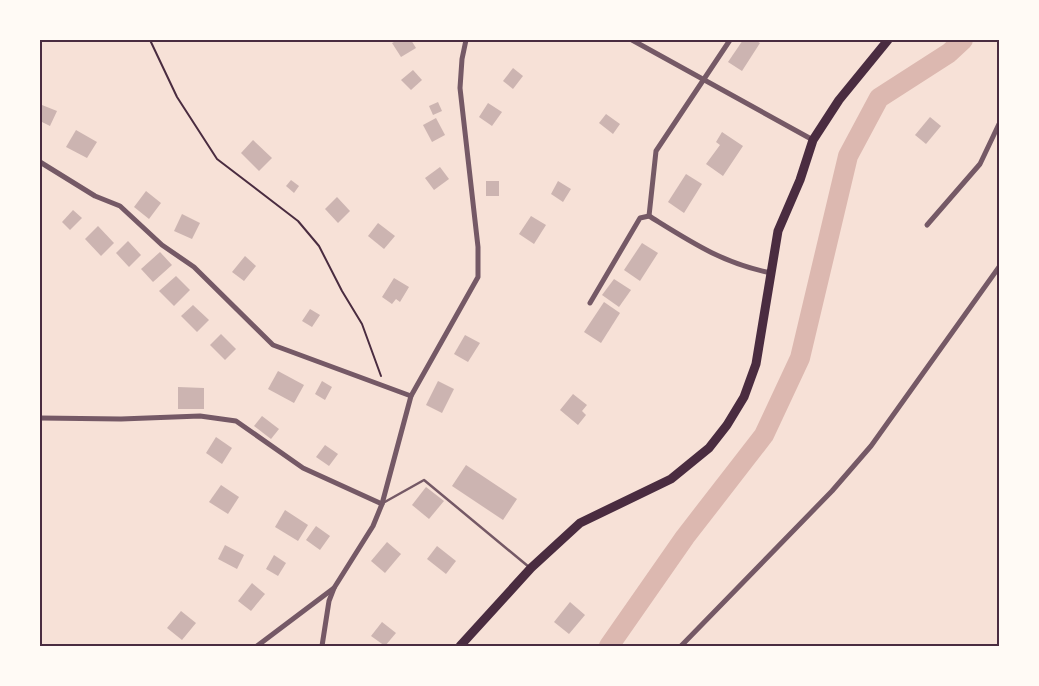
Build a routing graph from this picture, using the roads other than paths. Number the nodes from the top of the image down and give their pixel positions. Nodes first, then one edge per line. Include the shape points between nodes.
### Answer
1 (466, 40) edge
2 (632, 40) edge
3 (730, 40) edge
4 (888, 40) edge
5 (704, 78) junction
6 (999, 124) edge
7 (813, 140) junction
8 (40, 162) edge
9 (649, 216) junction
10 (928, 225) dead end
11 (999, 267) edge
12 (771, 273) junction
13 (590, 302) dead end
14 (411, 396) junction
15 (40, 418) edge
16 (382, 504) junction
17 (530, 568) junction
18 (334, 588) junction
19 (257, 646) edge
20 (322, 646) edge
21 (460, 646) edge
22 (681, 646) edge

1 - 14 street via 460,88 478,247 478,277
2 - 5 street
3 - 5 street
4 - 7 main road via 839,100
5 - 7 street
5 - 9 street via 656,151
6 - 10 street via 980,164
7 - 12 main road via 778,232
8 - 14 street via 95,196 120,206 162,245 194,267 272,345
9 - 12 street via 704,251 735,264
9 - 13 street via 640,218
11 - 22 street via 871,446 832,491
12 - 17 main road via 756,364 744,397 709,448 671,479 580,523
14 - 16 street
15 - 16 street via 200,416 236,421 303,468
16 - 17 lane via 424,480
16 - 18 street via 374,526
17 - 21 main road
18 - 19 street
18 - 20 street

